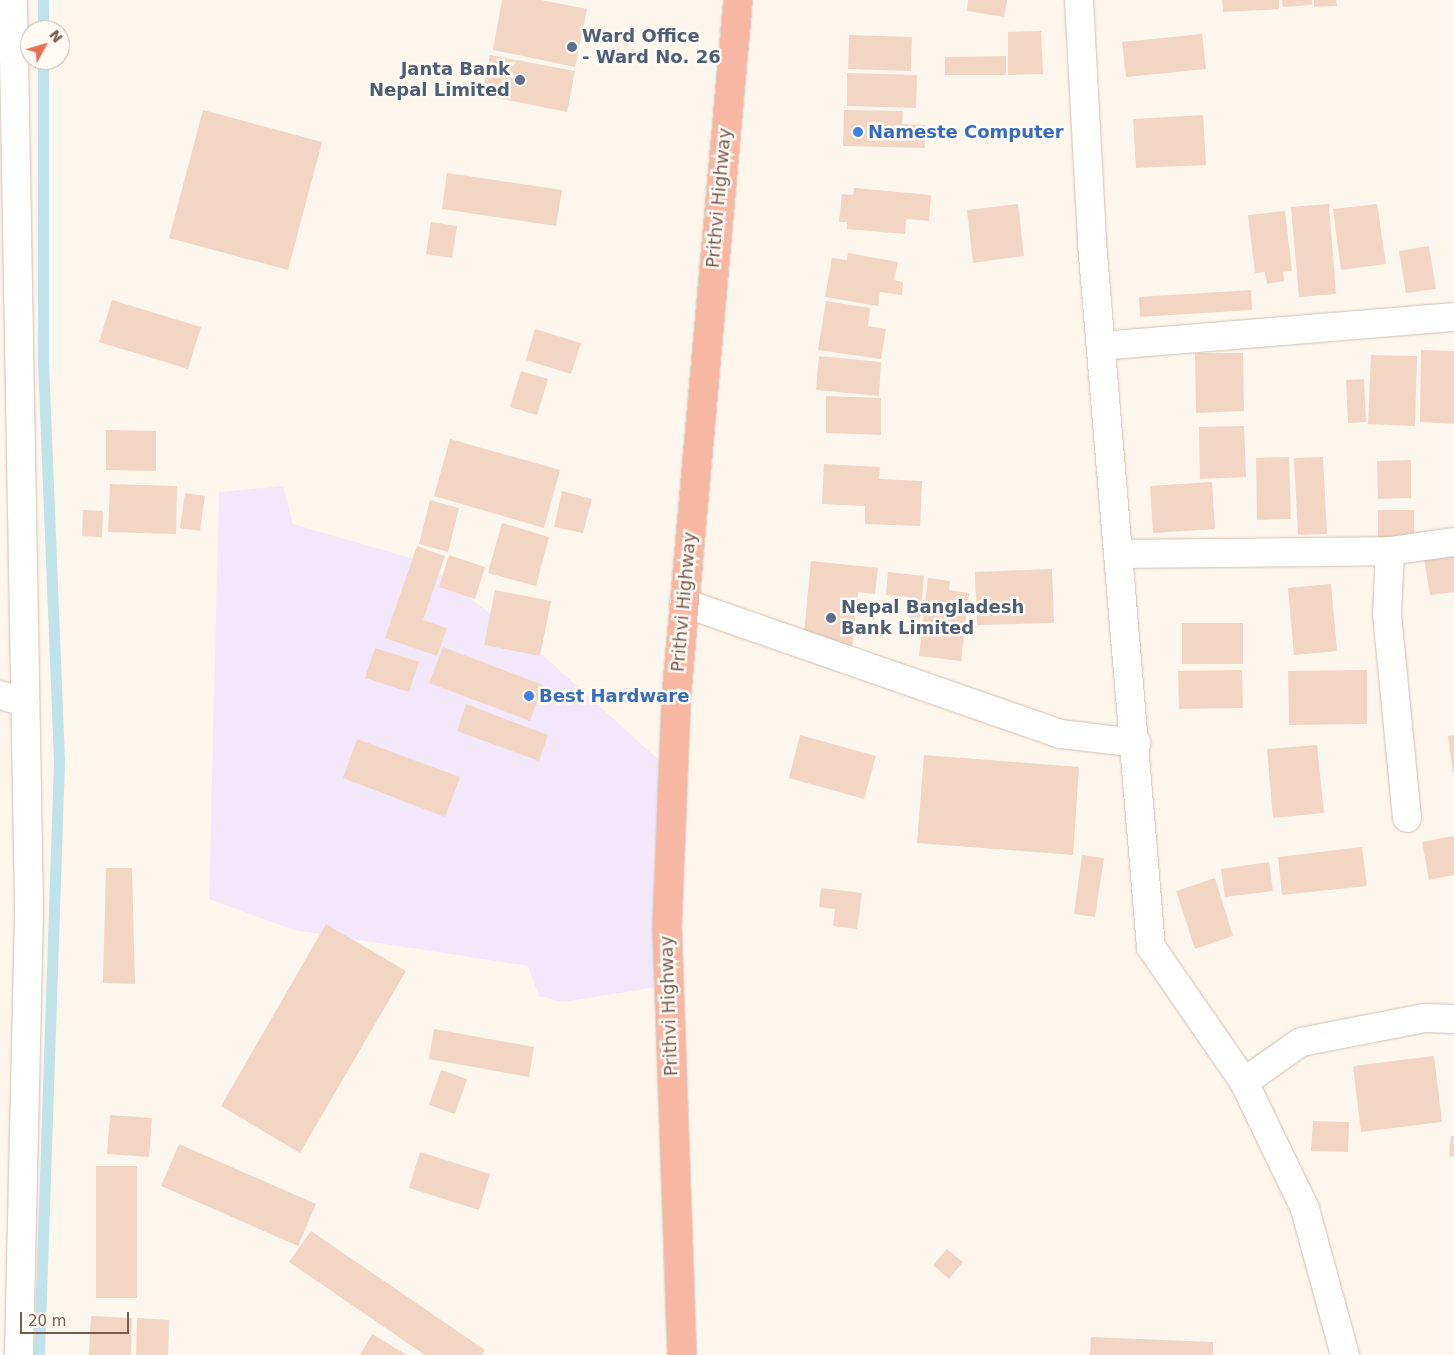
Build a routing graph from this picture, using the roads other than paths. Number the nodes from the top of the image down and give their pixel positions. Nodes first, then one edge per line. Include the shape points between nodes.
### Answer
1 (13, 0) edge
2 (738, 0) edge
3 (1078, 0) edge
4 (1454, 318) edge
5 (1101, 346) junction
6 (1454, 542) edge
7 (1390, 551) junction
8 (1119, 554) junction
9 (684, 602) junction
10 (13, 698) edge
11 (1136, 743) junction
12 (1407, 818) dead end
13 (1454, 1019) edge
14 (1244, 1082) junction
15 (19, 1355) edge
16 (682, 1355) edge
17 (1345, 1355) edge

1 - 10 street
2 - 9 highway, Prithvi Highway
3 - 5 street
4 - 5 street
5 - 8 street
6 - 7 street
7 - 8 street
7 - 12 street via 1387,614
8 - 11 street
9 - 11 street via 1061,734
9 - 16 highway, Prithvi Highway via 667,928
10 - 15 street via 29,912
11 - 14 street via 1151,947
13 - 14 street via 1425,1018 1301,1042
14 - 17 street via 1305,1209

